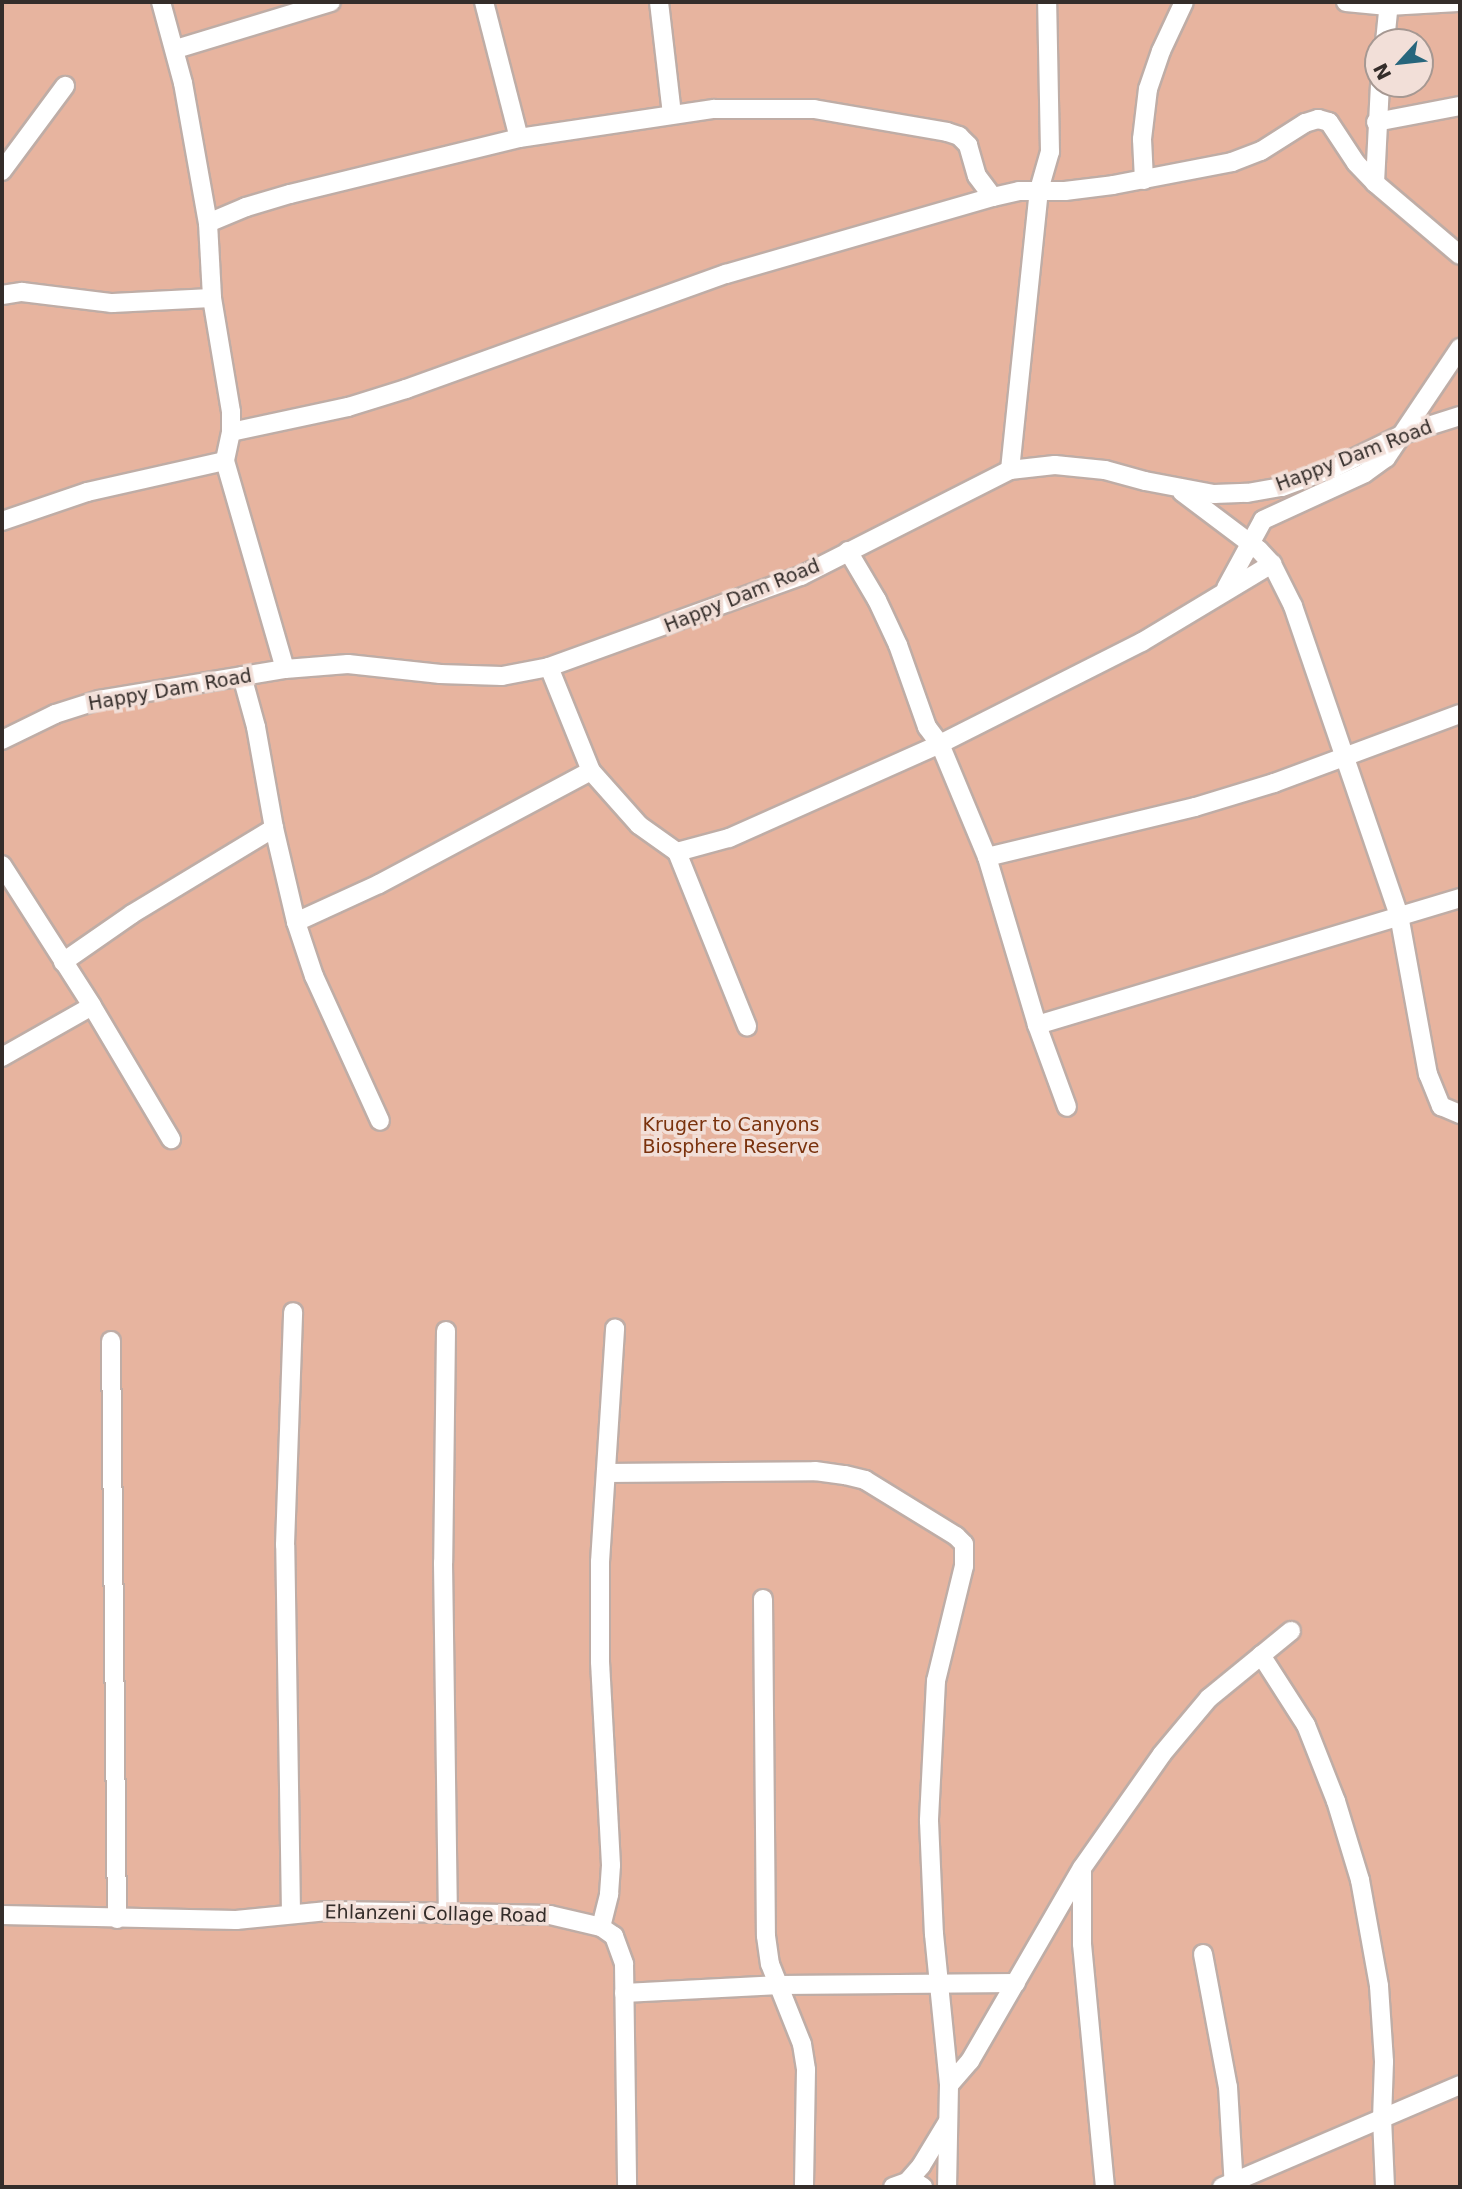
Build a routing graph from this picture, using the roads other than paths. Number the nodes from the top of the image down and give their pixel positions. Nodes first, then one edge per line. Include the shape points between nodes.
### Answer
1 (161, 2) edge
2 (331, 2) edge
3 (485, 2) edge
4 (659, 2) edge
5 (1047, 2) edge
6 (1184, 2) edge
7 (1346, 2) edge
8 (1458, 2) edge
9 (1389, 4) edge
10 (1386, 28) edge
11 (176, 48) junction
12 (65, 86) dead end
13 (1379, 98) edge
14 (1460, 106) edge
15 (672, 114) junction
16 (1376, 122) junction
17 (519, 138) junction
18 (2, 172) edge
19 (1144, 180) junction
20 (1375, 183) junction
21 (1039, 190) junction
22 (993, 197) junction
23 (208, 223) junction
24 (1460, 255) edge
25 (2, 295) edge
26 (212, 298) junction
27 (1460, 348) edge
28 (1460, 416) edge
29 (231, 432) junction
30 (1403, 434) junction
31 (225, 461) junction
32 (1010, 470) junction
33 (1176, 488) junction
34 (2, 521) edge
35 (1250, 542) junction
36 (848, 551) junction
37 (1272, 564) junction
38 (1225, 591) junction
39 (549, 667) junction
40 (285, 669) junction
41 (242, 676) junction
42 (1460, 714) edge
43 (2, 740) edge
44 (940, 744) junction
45 (1344, 755) junction
46 (591, 771) junction
47 (274, 828) junction
48 (677, 852) junction
49 (987, 857) junction
50 (2, 865) edge
51 (1460, 898) edge
52 (1399, 915) junction
53 (296, 922) junction
54 (64, 962) junction
55 (92, 1006) junction
56 (747, 1026) dead end
57 (1037, 1026) junction
58 (2, 1056) edge
59 (1067, 1107) dead end
60 (1460, 1114) edge
61 (380, 1121) dead end
62 (171, 1139) dead end
63 (293, 1312) dead end
64 (615, 1328) dead end
65 (446, 1331) dead end
66 (111, 1341) dead end
67 (606, 1473) junction
68 (763, 1598) dead end
69 (1291, 1631) dead end
70 (1261, 1655) junction
71 (1082, 1868) junction
72 (290, 1913) junction
73 (449, 1914) junction
74 (2, 1915) edge
75 (117, 1919) junction
76 (601, 1927) junction
77 (1203, 1954) dead end
78 (1016, 1983) junction
79 (780, 1985) junction
80 (940, 1985) junction
81 (624, 1993) junction
82 (949, 2085) junction
83 (1460, 2085) edge
84 (1382, 2118) junction
85 (948, 2122) junction
86 (908, 2185) edge
87 (1230, 2185) edge
88 (627, 2187) edge
89 (804, 2187) edge
90 (947, 2187) edge
91 (1105, 2187) edge
92 (1385, 2187) edge

1 - 11 street
2 - 11 street
3 - 17 street
4 - 15 street
5 - 21 street via 1050,152
6 - 19 street via 1148,89 1142,139
7 - 9 street
8 - 9 street
9 - 10 street
11 - 23 street
12 - 18 street
13 - 16 street
14 - 16 street
15 - 17 street
15 - 22 street via 814,108 947,132 968,145 977,176
16 - 20 street
17 - 23 street via 290,194
19 - 20 street via 1232,162 1318,119 1329,122
19 - 21 street
20 - 24 street
21 - 22 street
21 - 32 street
22 - 29 street via 726,274 348,407
23 - 26 street
25 - 26 street via 22,292 112,303
26 - 29 street
27 - 30 street
28 - 30 street, Happy Dam Road
29 - 31 street
30 - 33 street, Happy Dam Road via 1282,487 1214,494
30 - 35 street via 1380,465 1272,514 1257,526
31 - 34 street via 87,492
31 - 40 street
32 - 33 street, Happy Dam Road via 1055,465 1105,470
32 - 36 street, Happy Dam Road
33 - 35 street
35 - 37 street
35 - 38 street
36 - 39 street, Happy Dam Road via 801,576
36 - 44 street via 898,645 926,727
37 - 38 street
37 - 45 street via 1310,650
38 - 44 street via 1142,642
39 - 40 street, Happy Dam Road via 502,676 348,664
39 - 46 street
40 - 41 street, Happy Dam Road
41 - 43 street, Happy Dam Road via 99,700 55,714
41 - 47 street
42 - 45 street
44 - 48 street via 729,838
44 - 49 street
45 - 49 street via 1195,807
45 - 52 street
46 - 48 street via 639,825
46 - 53 street via 379,884
47 - 53 street
47 - 54 street via 132,914
48 - 56 street
49 - 57 street
50 - 54 street
51 - 52 street
52 - 57 street
52 - 60 street via 1428,1074 1441,1106
53 - 61 street via 314,976
54 - 55 street
55 - 58 street
55 - 62 street
57 - 59 street
63 - 72 street via 285,1545
64 - 67 street
65 - 73 street via 443,1563
66 - 75 street
67 - 76 street via 600,1662 611,1865
67 - 80 street via 815,1471 845,1475 865,1480 964,1544 964,1566 936,1681 932,1725 929,1821
68 - 79 street via 766,1936 769,1964
69 - 70 street
70 - 71 street via 1209,1698 1181,1729
70 - 84 street via 1306,1725 1360,1880 1379,1986
71 - 78 street
71 - 91 street via 1082,1944
72 - 73 street, Ehlanzeni Collage Road
72 - 75 street, Ehlanzeni Collage Road via 236,1920
73 - 76 street, Ehlanzeni Collage Road via 550,1915
74 - 75 street, Ehlanzeni Collage Road
76 - 81 street via 614,1936 621,1951
77 - 87 street via 1228,2087
78 - 80 street
78 - 82 street via 970,2061
79 - 80 street
79 - 81 street
79 - 89 street via 802,2044 806,2070
80 - 82 street
81 - 88 street
82 - 85 street
83 - 84 street
84 - 87 street
84 - 92 street
85 - 86 street
85 - 90 street

